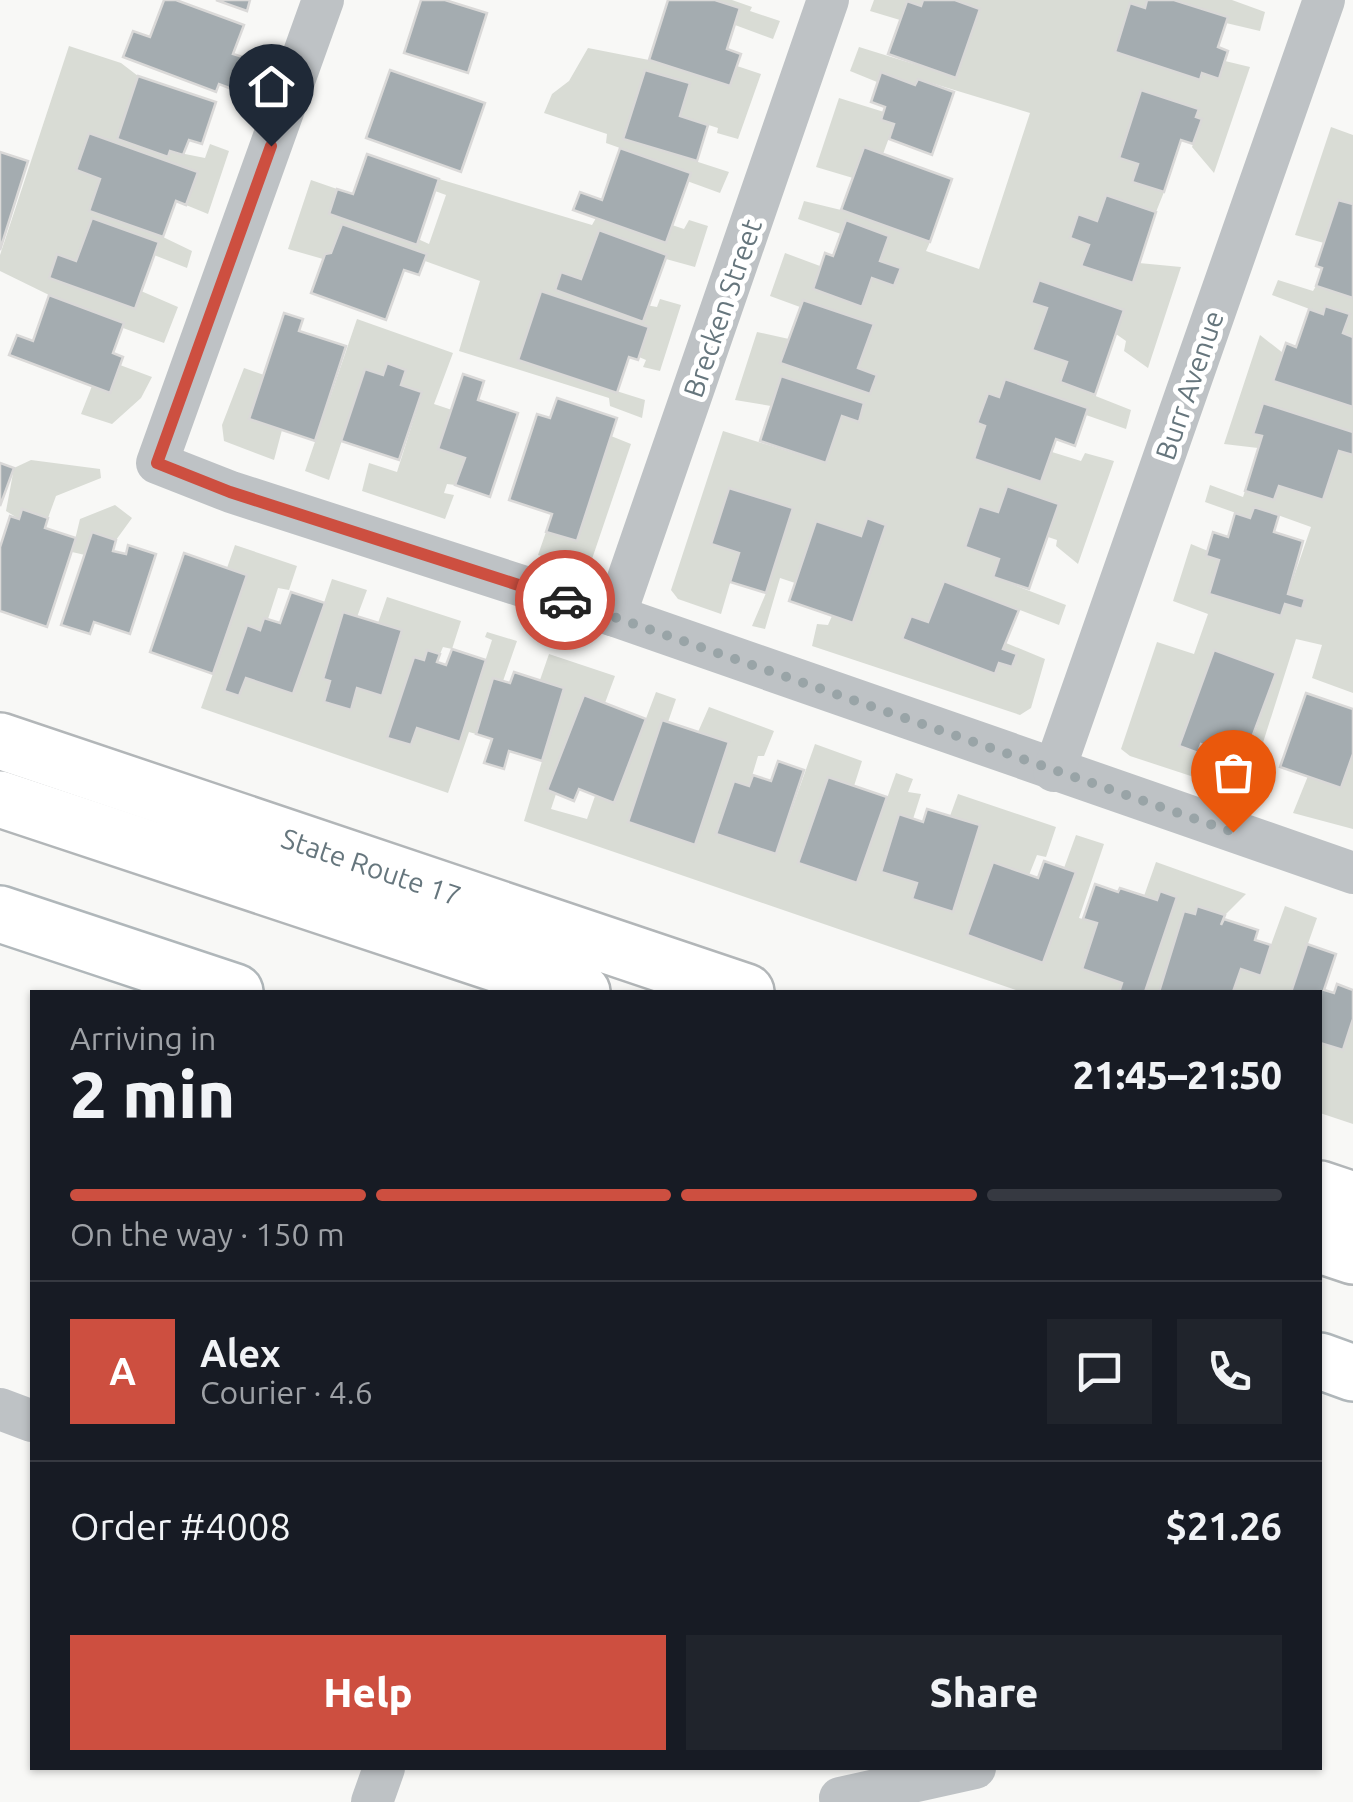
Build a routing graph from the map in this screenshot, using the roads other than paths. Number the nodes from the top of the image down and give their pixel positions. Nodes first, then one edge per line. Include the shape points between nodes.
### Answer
1 (323, 0) edge
2 (828, 0) edge
3 (1324, 0) edge
4 (615, 616) junction
5 (0, 741) edge
6 (1054, 771) junction
7 (0, 799) edge
8 (1353, 873) edge
9 (0, 914) edge
10 (228, 990) edge
11 (576, 990) edge
12 (740, 990) edge
13 (1322, 1190) edge
14 (1353, 1200) edge
15 (1322, 1246) edge
16 (1353, 1256) edge
17 (1322, 1362) edge
18 (1353, 1373) edge
19 (0, 1410) edge
20 (30, 1419) edge
21 (383, 1770) edge
22 (962, 1770) edge
23 (835, 1789) edge
24 (372, 1802) edge

1 - 4 street via 157,463
2 - 4 street, Brecken Street
3 - 6 street, Burr Avenue
4 - 6 street
5 - 12 main road, State Route 17
6 - 8 street
7 - 11 main road, State Route 17
9 - 10 main road
13 - 14 main road
15 - 16 main road
17 - 18 main road
19 - 20 street
21 - 24 street
22 - 23 street

